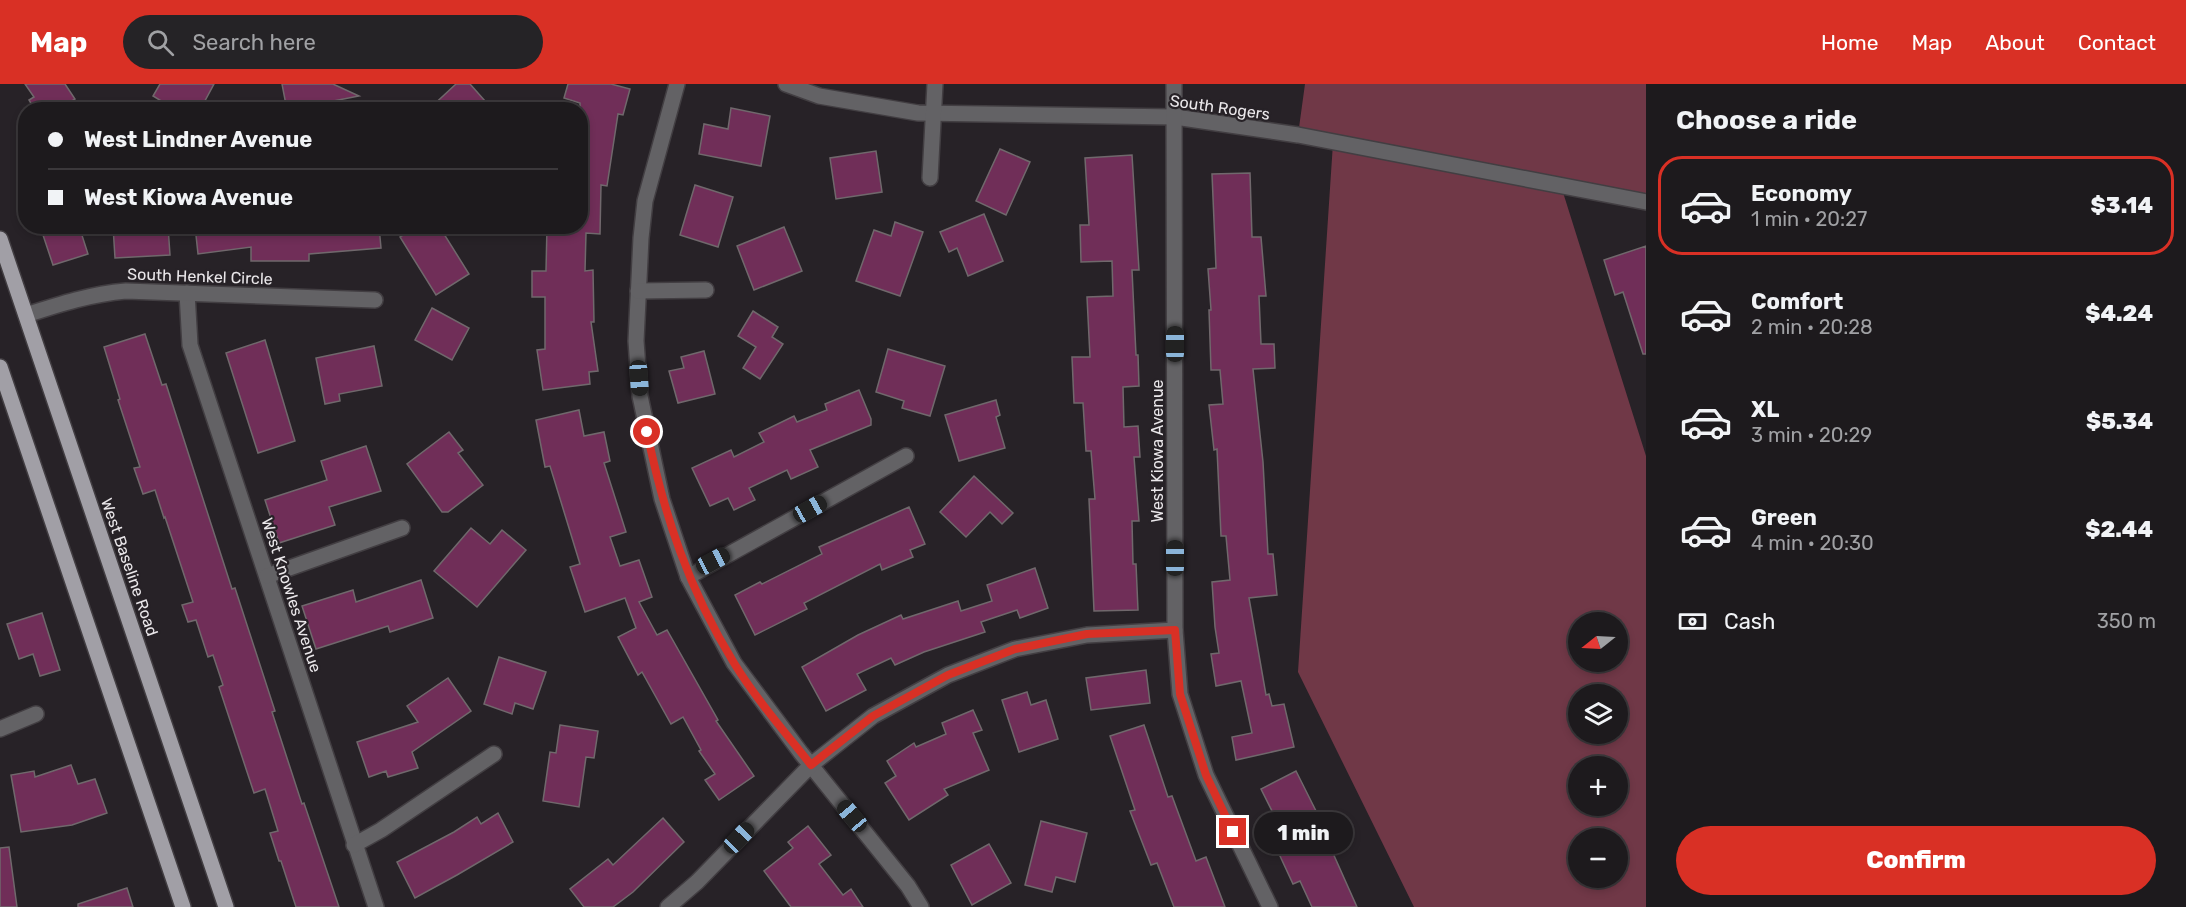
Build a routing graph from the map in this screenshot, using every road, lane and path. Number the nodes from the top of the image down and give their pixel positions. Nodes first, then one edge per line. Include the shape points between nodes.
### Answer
1 (677, 84) edge
2 (786, 84) edge
3 (935, 84) edge
4 (1174, 84) edge
5 (932, 113) junction
6 (1175, 117) junction
7 (930, 177) dead end
8 (1646, 202) edge
9 (0, 239) edge
10 (706, 290) dead end
11 (638, 291) junction
12 (187, 293) junction
13 (375, 300) dead end
14 (26, 315) junction
15 (0, 367) edge
16 (906, 456) dead end
17 (402, 528) dead end
18 (267, 576) junction
19 (688, 577) junction
20 (1175, 630) junction
21 (36, 714) dead end
22 (0, 729) edge
23 (494, 754) dead end
24 (811, 765) junction
25 (354, 844) junction
26 (183, 907) edge
27 (226, 907) edge
28 (376, 907) edge
29 (668, 907) edge
30 (921, 907) edge
31 (1270, 907) edge

1 - 11 street via 645,201
2 - 5 street, South Rogers via 819,96
3 - 5 street
4 - 6 street, West Kiowa Avenue
5 - 6 street, South Rogers
5 - 7 street
6 - 8 street, South Rogers via 1298,135
6 - 20 street, West Kiowa Avenue
9 - 14 main road, West Baseline Road
10 - 11 street
11 - 19 street via 640,396 662,499
12 - 13 street, South Henkel Circle
12 - 14 street, South Henkel Circle via 102,293
12 - 18 street, West Knowles Avenue via 190,345
14 - 27 main road, West Baseline Road
15 - 26 main road
16 - 19 street
17 - 18 street
18 - 25 street, West Knowles Avenue
19 - 24 street via 734,663
20 - 24 street via 1087,634 1015,649 948,675 873,716
20 - 31 street, West Kiowa Avenue via 1180,694 1206,775
21 - 22 street
23 - 25 street
24 - 29 street
24 - 30 street via 909,886
25 - 28 street, West Knowles Avenue

